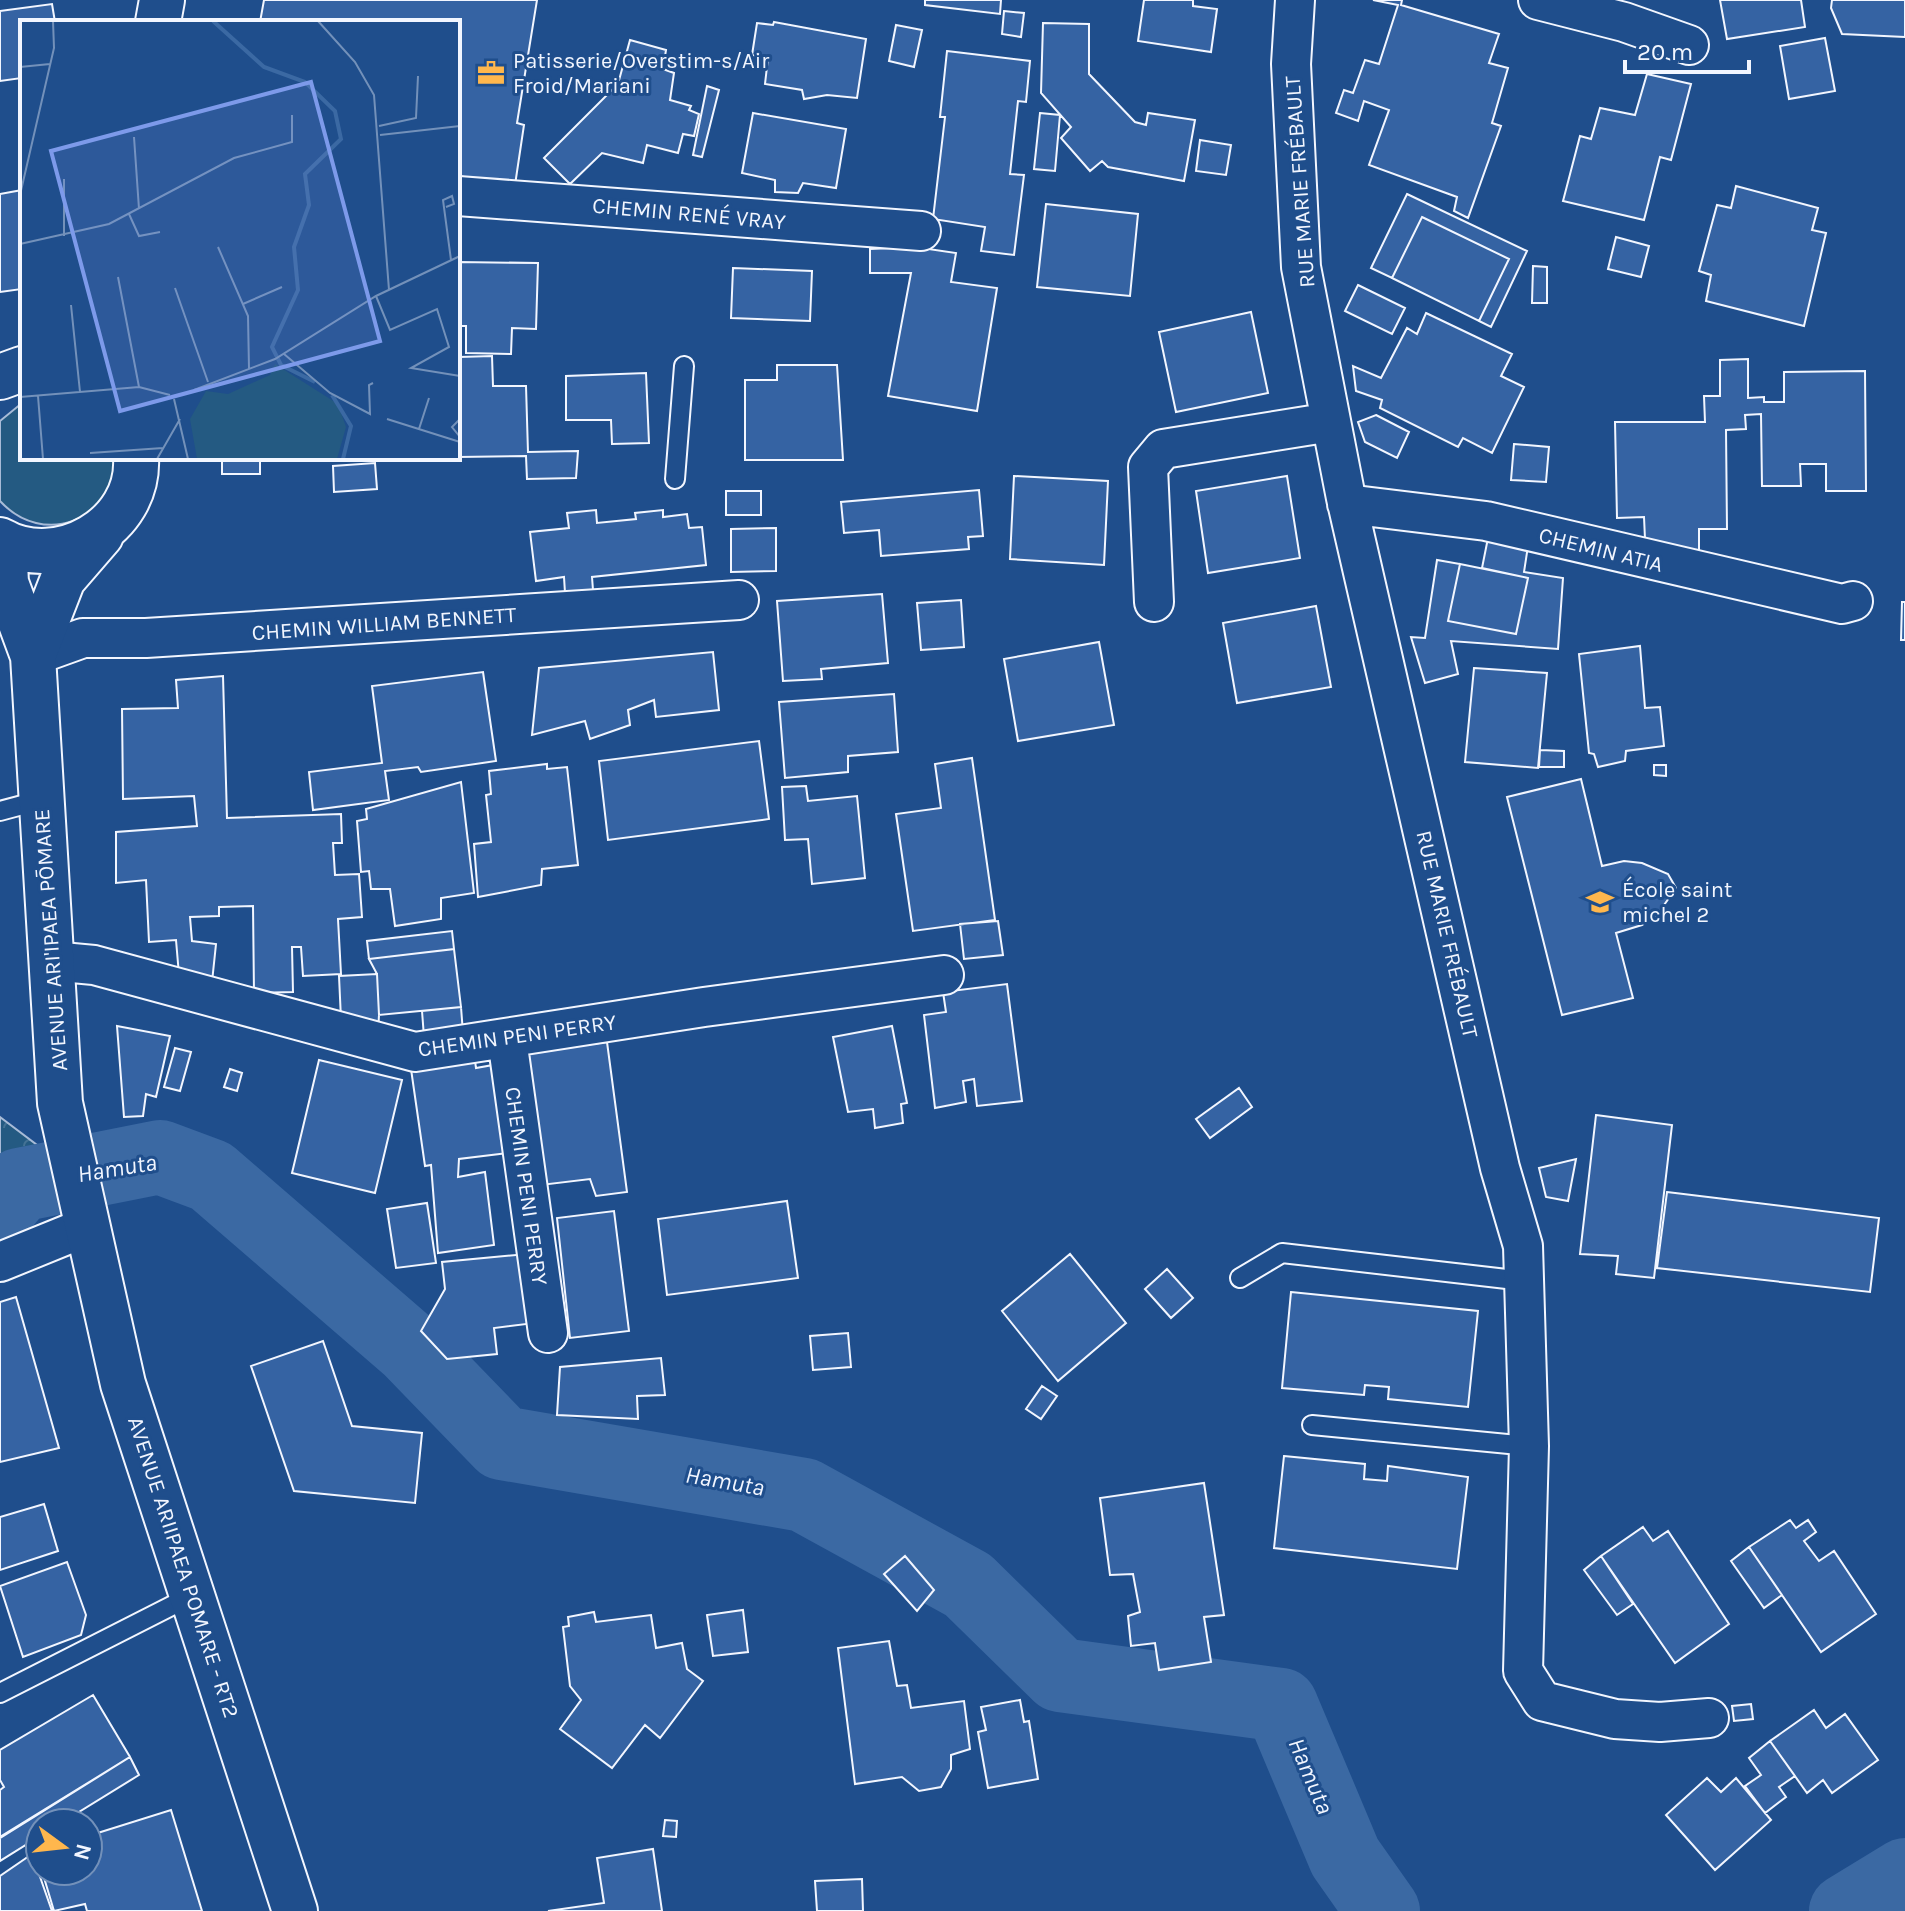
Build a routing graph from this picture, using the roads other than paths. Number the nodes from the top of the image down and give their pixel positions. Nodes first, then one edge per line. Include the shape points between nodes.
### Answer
1 (162, 0) edge
2 (1295, 0) edge
3 (1538, 0) edge
4 (158, 20) edge
5 (1689, 45) dead end
6 (460, 196) edge
7 (921, 231) dead end
8 (684, 366) dead end
9 (1331, 422) junction
10 (136, 460) edge
11 (675, 479) dead end
12 (1347, 504) junction
13 (106, 528) junction
14 (2, 541) edge
15 (739, 600) dead end
16 (1853, 601) dead end
17 (1154, 602) dead end
18 (33, 656) junction
19 (41, 800) junction
20 (0, 811) edge
21 (51, 961) junction
22 (944, 975) dead end
23 (507, 1039) junction
24 (85, 1224) junction
25 (0, 1262) edge
26 (1240, 1278) dead end
27 (1524, 1281) junction
28 (548, 1333) dead end
29 (1312, 1425) dead end
30 (1529, 1446) junction
31 (194, 1594) junction
32 (0, 1693) edge
33 (1709, 1718) dead end
34 (295, 1911) edge

1 - 4 main road
2 - 9 street, RUE MARIE FRÉBAULT via 1291,64 1301,267
3 - 5 street
6 - 7 street, CHEMIN RENÉ VRAY
8 - 11 lane
9 - 12 street, RUE MARIE FRÉBAULT
9 - 17 street via 1163,449 1148,467
10 - 13 main road via 132,488
12 - 16 street, CHEMIN ATIA via 1486,521 1842,604
12 - 27 street, RUE MARIE FRÉBAULT via 1500,1168 1523,1246
13 - 14 main road via 57,550 25,550
13 - 18 main road, AVENUE ARI'IPAEA PŌMARE via 63,579
14 - 18 main road, AVENUE ARI'IPAEA PŌMARE via 6,583
15 - 18 street, CHEMIN WILLIAM BENNETT via 83,638
18 - 19 main road, AVENUE ARI'IPAEA PŌMARE
19 - 20 lane
19 - 21 main road, AVENUE ARI'IPAEA PŌMARE
21 - 23 street, CHEMIN PENI PERRY via 94,965 415,1052
21 - 24 main road, AVENUE ARI'IPAEA PŌMARE via 60,1103
22 - 23 street, CHEMIN PENI PERRY
23 - 28 street, CHEMIN PENI PERRY
24 - 25 street
24 - 31 main road, AVENUE ARIIPAEA POMARE - RT2 via 123,1384
26 - 27 lane via 1282,1253
27 - 30 street, RUE MARIE FRÉBAULT
29 - 30 lane
30 - 33 street, RUE MARIE FRÉBAULT via 1523,1671 1542,1701 1615,1719
31 - 32 lane
31 - 34 main road, AVENUE ARIIPAEA POMARE - RT2

